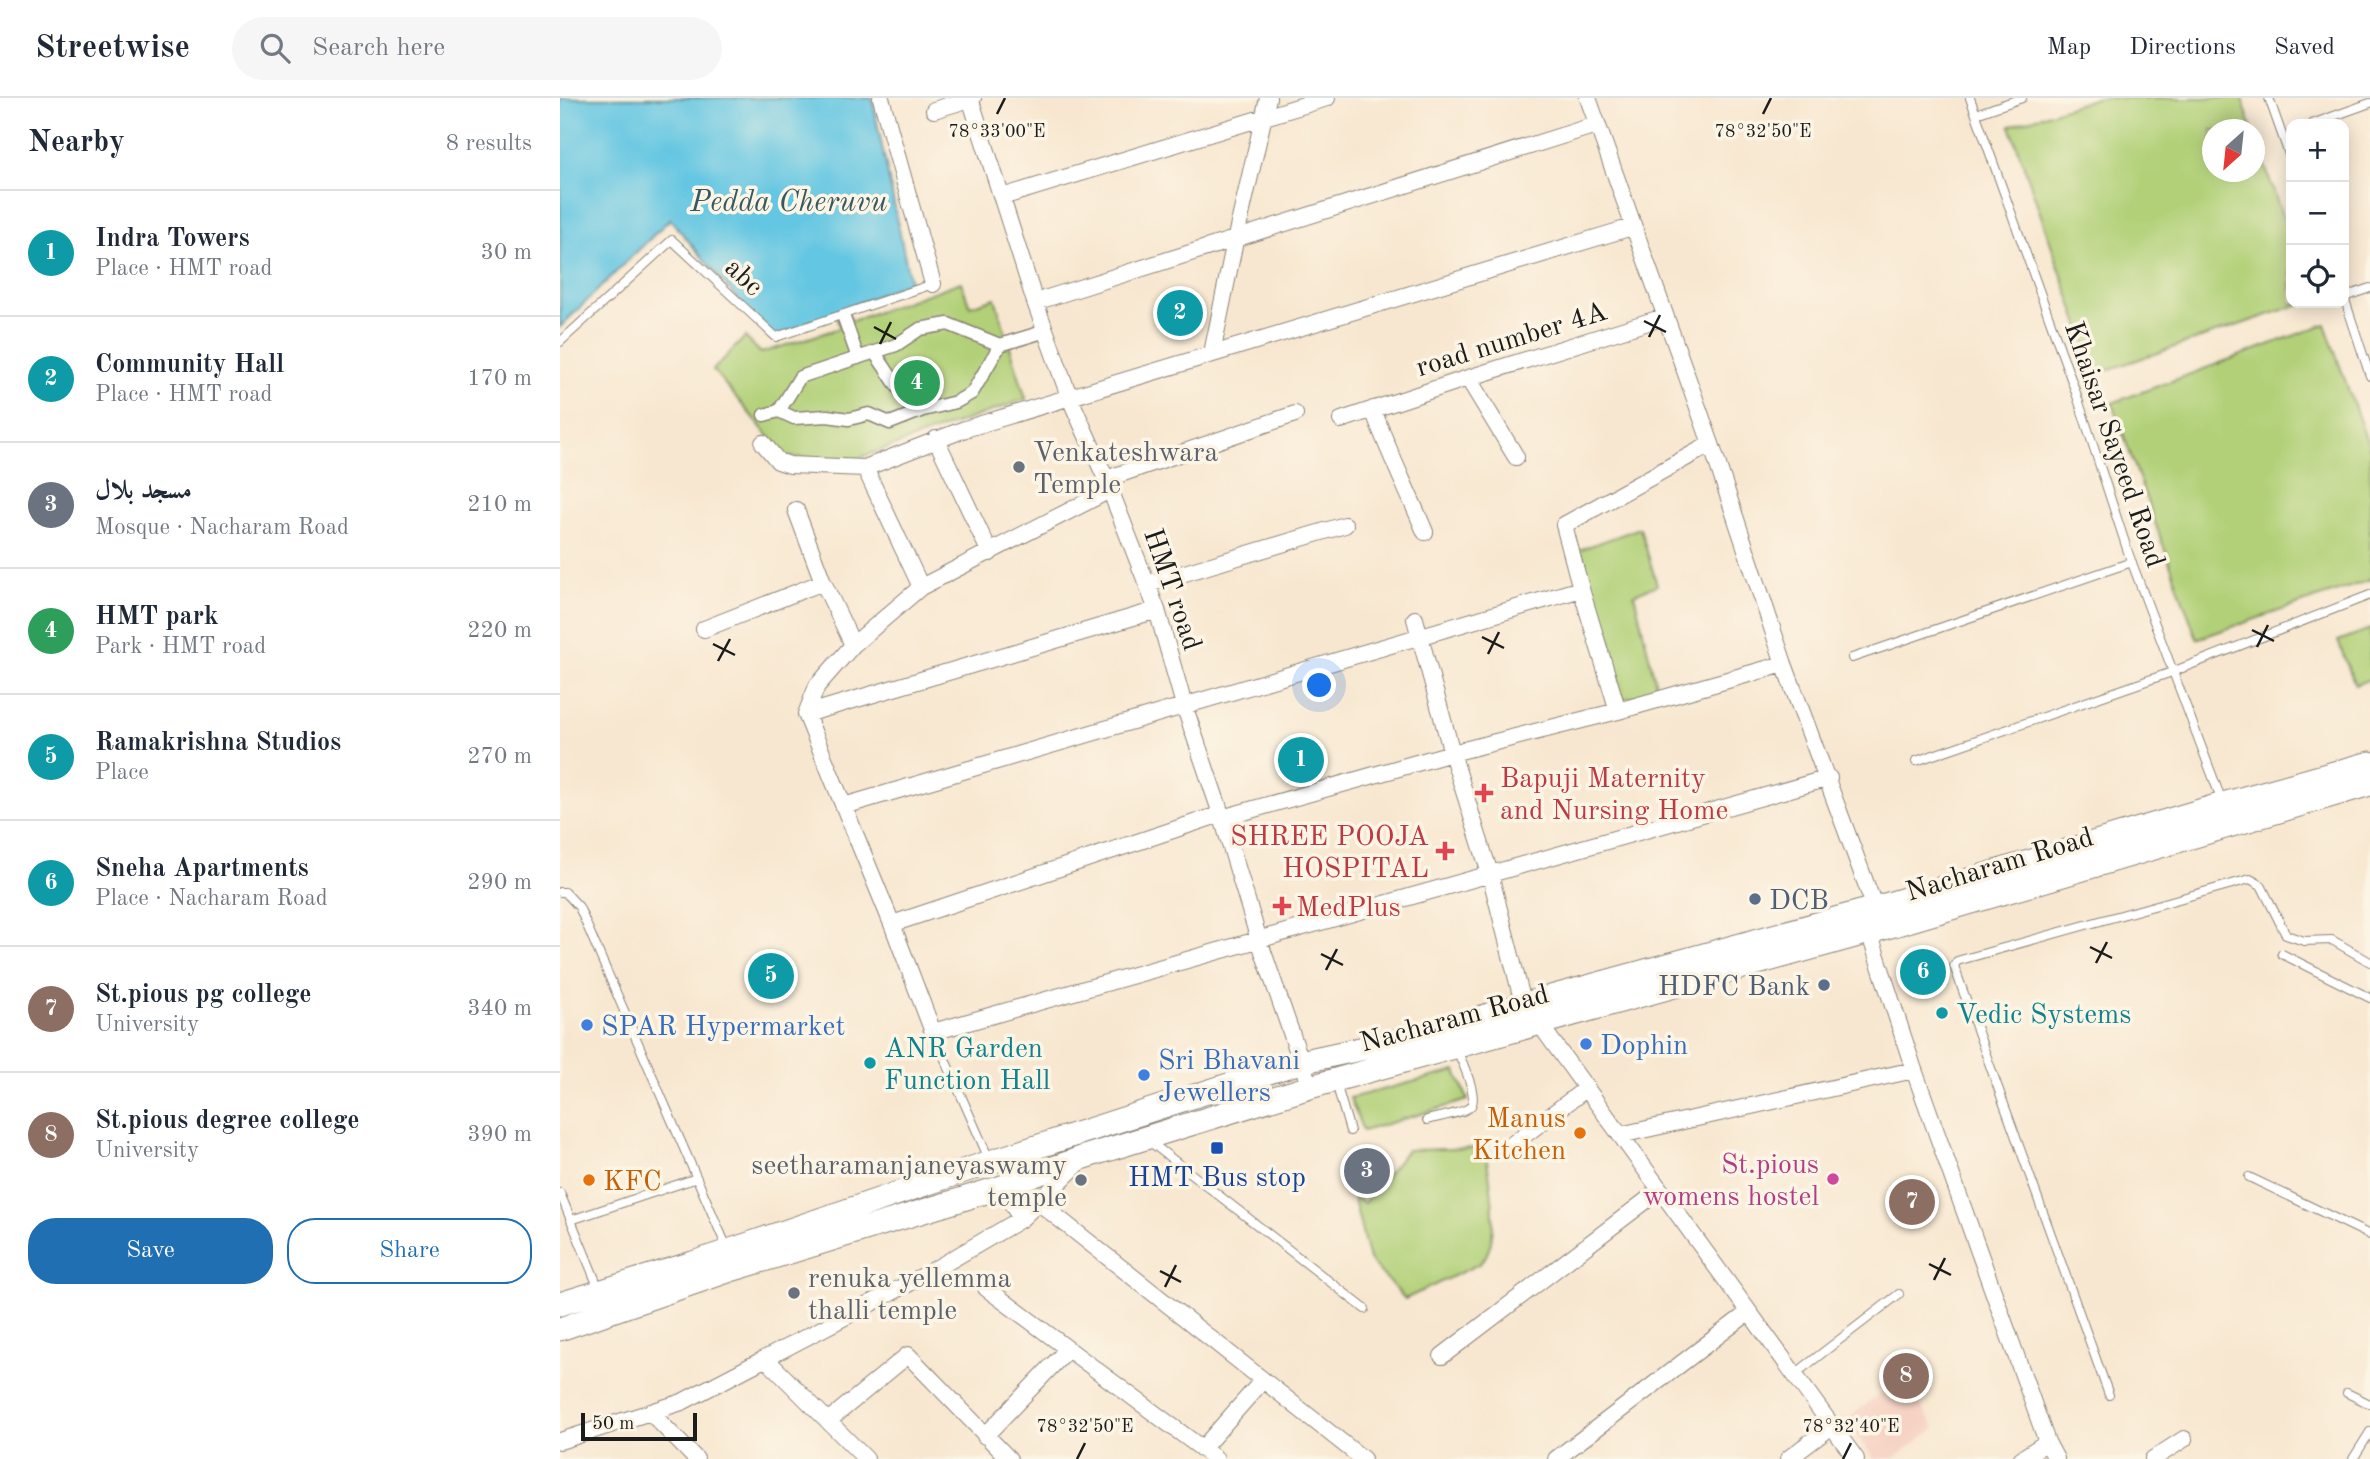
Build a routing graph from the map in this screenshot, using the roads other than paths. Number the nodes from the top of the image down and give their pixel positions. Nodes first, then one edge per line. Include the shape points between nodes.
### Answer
1 (881, 98) edge
2 (971, 98) edge
3 (1268, 98) edge
4 (1327, 98) edge
5 (1588, 98) edge
6 (1970, 98) edge
7 (2022, 98) edge
8 (2269, 98) edge
9 (2370, 103) edge
10 (934, 110) dead end
11 (1976, 114) junction
12 (1264, 118) junction
13 (2326, 119) edge
14 (1596, 125) junction
15 (2286, 134) edge
16 (2282, 135) junction
17 (2286, 146) edge
18 (1002, 197) junction
19 (1632, 227) junction
20 (1235, 241) junction
21 (933, 284) joint
22 (2370, 288) edge
23 (2349, 295) edge
24 (1035, 302) junction
25 (2348, 308) edge
26 (1664, 317) junction
27 (845, 318) dead end
28 (1046, 331) junction
29 (560, 342) edge
30 (1000, 345) junction
31 (874, 352) junction
32 (1212, 353) junction
33 (858, 358) junction
34 (2370, 376) edge
35 (1468, 378) junction
36 (1069, 396) junction
37 (1373, 410) junction
38 (779, 411) junction
39 (918, 412) junction
40 (764, 415) dead end
41 (1294, 415) dead end
42 (1342, 420) dead end
43 (936, 439) junction
44 (763, 443) dead end
45 (1711, 444) junction
46 (1516, 457) dead end
47 (865, 468) junction
48 (1108, 485) junction
49 (796, 510) dead end
50 (1345, 525) dead end
51 (1425, 532) dead end
52 (990, 553) junction
53 (2132, 562) junction
54 (823, 582) junction
55 (1147, 584) junction
56 (921, 587) junction
57 (1581, 589) junction
58 (2370, 595) edge
59 (1157, 610) junction
60 (1415, 619) dead end
61 (704, 629) dead end
62 (1419, 636) junction
63 (853, 645) junction
64 (1852, 658) dead end
65 (1784, 663) junction
66 (2172, 672) junction
67 (1184, 705) junction
68 (1618, 711) junction
69 (806, 714) junction
70 (1452, 752) junction
71 (1916, 761) dead end
72 (2370, 763) edge
73 (1829, 778) junction
74 (2370, 784) edge
75 (2223, 804) junction
76 (844, 806) junction
77 (1221, 816) junction
78 (1490, 874) junction
79 (560, 892) edge
80 (1875, 908) junction
81 (892, 924) junction
82 (1868, 932) junction
83 (1259, 940) junction
84 (2282, 954) dead end
85 (2370, 962) edge
86 (2370, 998) edge
87 (1525, 1004) junction
88 (1539, 1025) junction
89 (933, 1032) junction
90 (1456, 1047) junction
91 (1300, 1062) junction
92 (1914, 1070) junction
93 (1335, 1080) junction
94 (1310, 1087) junction
95 (1587, 1088) junction
96 (1427, 1120) dead end
97 (1350, 1131) dead end
98 (1620, 1135) junction
99 (1146, 1139) junction
100 (1506, 1149) dead end
101 (1084, 1157) junction
102 (990, 1162) junction
103 (697, 1178) junction
104 (2249, 1178) dead end
105 (1002, 1187) junction
106 (1660, 1190) junction
107 (560, 1193) edge
108 (1038, 1202) junction
109 (1021, 1219) junction
110 (571, 1220) junction
111 (2370, 1235) edge
112 (764, 1249) junction
113 (729, 1250) junction
114 (986, 1288) dead end
115 (600, 1291) junction
116 (1899, 1294) dead end
117 (560, 1304) edge
118 (1365, 1309) dead end
119 (1749, 1312) junction
120 (560, 1329) edge
121 (1068, 1349) junction
122 (1442, 1356) dead end
123 (765, 1358) junction
124 (1795, 1374) junction
125 (1264, 1380) junction
126 (2347, 1393) dead end
127 (2109, 1395) dead end
128 (2370, 1404) edge
129 (650, 1412) junction
130 (828, 1421) junction
131 (1832, 1426) junction
132 (2370, 1432) edge
133 (985, 1436) junction
134 (2184, 1439) dead end
135 (560, 1441) edge
136 (2047, 1442) junction
137 (1209, 1454) edge
138 (696, 1459) edge
139 (866, 1459) edge
140 (1009, 1459) edge
141 (1363, 1459) edge
142 (1556, 1459) edge
143 (1788, 1459) edge
144 (1856, 1459) edge
145 (2021, 1459) edge
146 (2056, 1459) edge
147 (2153, 1459) edge
148 (2353, 1459) edge

1 - 21 street
2 - 10 street
2 - 18 street, HMT road
3 - 12 street
4 - 12 street
5 - 14 street
6 - 11 lane, Khaisar Sayeed Road
7 - 11 lane
8 - 16 lane
9 - 13 lane
11 - 53 lane, Khaisar Sayeed Road
12 - 18 street
12 - 20 street
14 - 19 street
14 - 20 street
15 - 16 lane
16 - 17 lane
18 - 24 street, HMT road
19 - 26 street
19 - 32 street
20 - 24 street
20 - 32 street
21 - 29 lane, abc via 776,337 672,240
22 - 23 lane
24 - 28 street, HMT road
25 - 34 lane
26 - 35 street, road number 4A
26 - 45 street
27 - 33 street
28 - 30 street
28 - 36 street, HMT road
30 - 31 street via 948,324 920,329 896,345
30 - 39 street via 972,393
31 - 33 street
31 - 39 street
32 - 36 street
33 - 38 street via 800,377
35 - 37 street, road number 4A
35 - 46 street
36 - 43 street
36 - 48 street, HMT road
37 - 42 street, road number 4A
37 - 51 street
38 - 39 street via 794,418 849,419 869,414 890,423
38 - 40 street
41 - 48 street
43 - 47 street
43 - 52 street
44 - 47 street via 778,461 790,464
45 - 57 street via 1564,525
45 - 65 street
47 - 56 street
48 - 52 street
48 - 55 street, HMT road
49 - 54 street
50 - 55 street
52 - 56 street
53 - 64 lane
53 - 66 lane, Khaisar Sayeed Road
54 - 61 street
54 - 63 street
55 - 59 street, HMT road
56 - 63 street
57 - 62 street
57 - 68 street
58 - 66 lane
59 - 67 street, HMT road
59 - 69 street
60 - 62 street
62 - 67 street
62 - 70 street
63 - 69 street via 817,686
65 - 68 street
65 - 73 street
66 - 71 lane
66 - 75 lane, Khaisar Sayeed Road
67 - 76 street
67 - 77 street, HMT road
68 - 70 street
69 - 76 street
70 - 77 street
70 - 78 street
72 - 75 main road, Nacharam Road
73 - 78 street
73 - 80 street
74 - 82 main road, Nacharam Road
75 - 80 main road, Nacharam Road
76 - 81 street
77 - 81 street
77 - 83 street, HMT road
78 - 83 street
78 - 87 street
79 - 103 lane via 579,907
80 - 87 main road, Nacharam Road
81 - 89 street
82 - 88 main road, Nacharam Road
82 - 92 street
83 - 89 street
83 - 91 street, HMT road
84 - 86 lane
85 - 127 lane via 2332,940 2304,940 2286,934 2261,885 2250,879 1957,961 1954,966
87 - 88 street
87 - 91 main road, Nacharam Road via 1420,1036
88 - 90 main road, Nacharam Road
88 - 95 street
89 - 102 lane
90 - 93 main road, Nacharam Road
90 - 96 lane via 1474,1094 1473,1103 1466,1110
91 - 94 street, HMT road
91 - 102 main road, Nacharam Road
92 - 98 street
92 - 136 street
93 - 94 main road, Nacharam Road
93 - 97 lane
94 - 99 main road, Nacharam Road
95 - 98 street
95 - 100 street
98 - 106 street
99 - 101 main road, Nacharam Road
99 - 118 lane
101 - 105 main road, Nacharam Road
101 - 108 street
102 - 112 main road, Nacharam Road
103 - 110 lane
103 - 113 lane
104 - 111 lane
105 - 109 street
105 - 112 main road, Nacharam Road
106 - 119 street
106 - 122 street
107 - 110 lane
108 - 109 street
108 - 125 street
109 - 123 street
110 - 115 lane
112 - 113 main road, Nacharam Road
112 - 120 main road, Nacharam Road
113 - 115 main road, Nacharam Road
114 - 121 street
115 - 117 main road, Nacharam Road
116 - 124 lane
119 - 124 street
119 - 142 street
121 - 133 street
121 - 137 street
123 - 129 street via 682,1402
123 - 130 street
124 - 131 street
125 - 137 street
125 - 141 street
126 - 128 lane
129 - 135 street
129 - 138 street
130 - 133 street via 908,1355
130 - 139 street
131 - 143 street
131 - 144 street
132 - 148 lane
133 - 140 street
134 - 147 street
136 - 145 street
136 - 146 street

